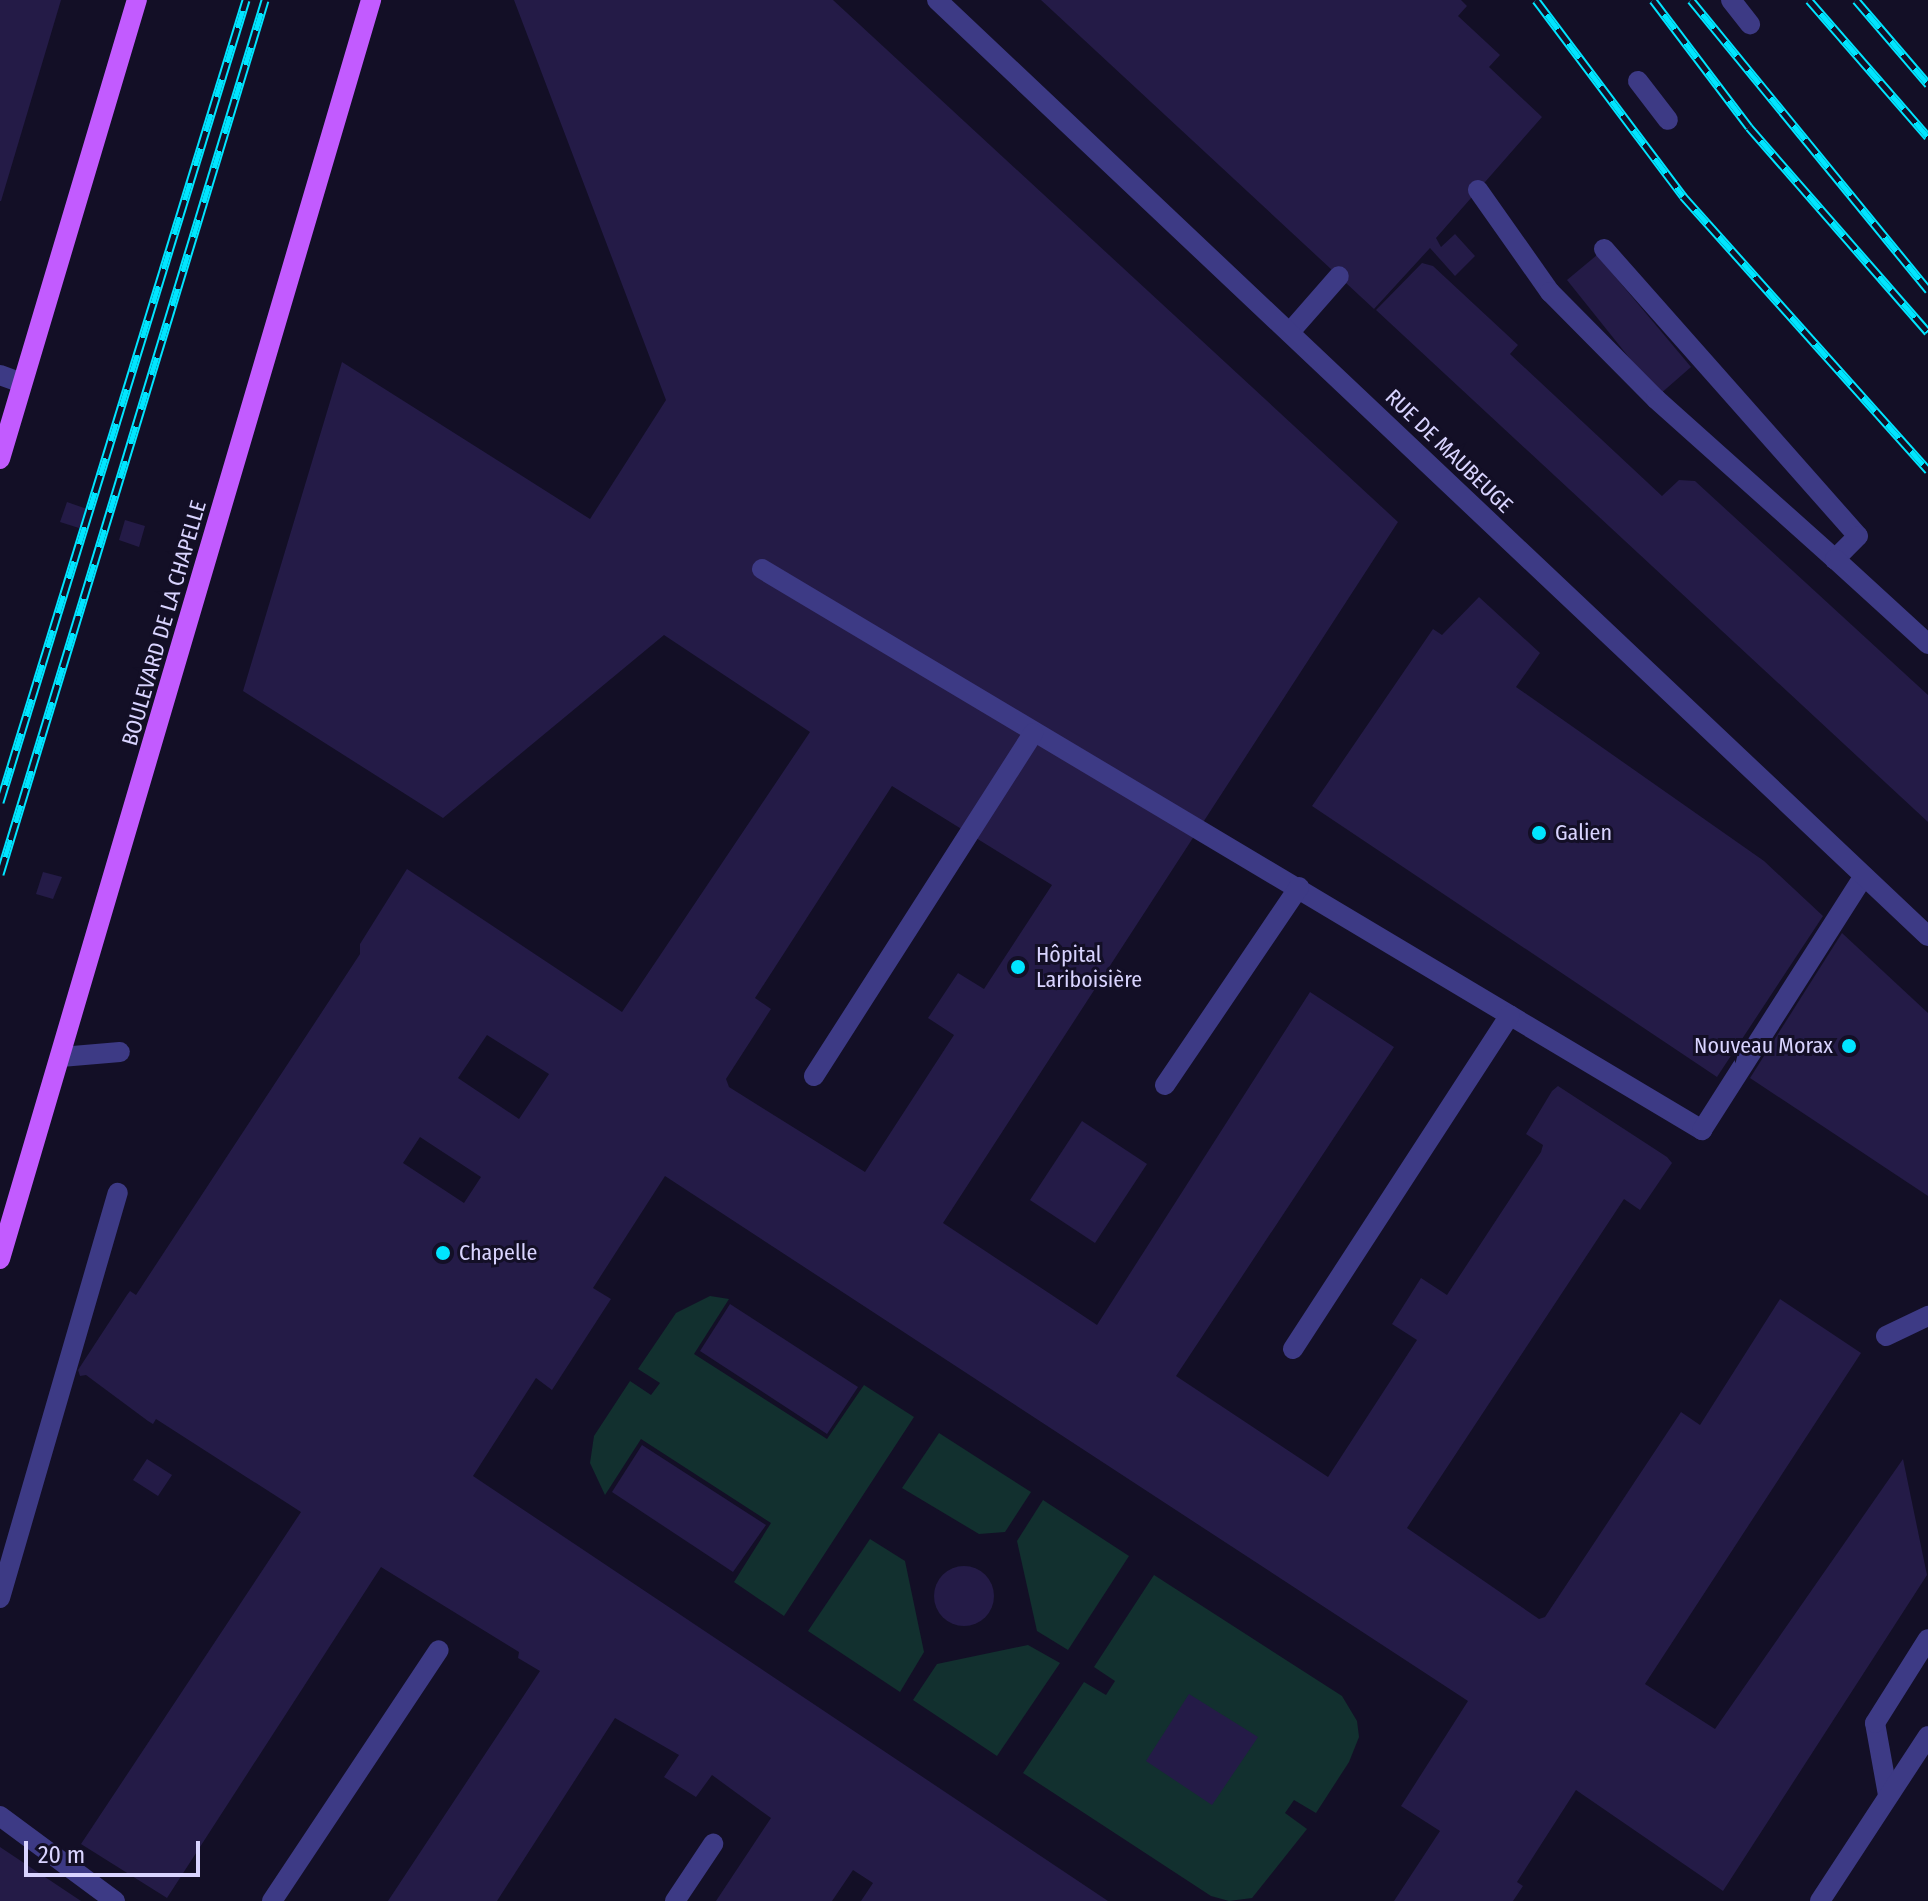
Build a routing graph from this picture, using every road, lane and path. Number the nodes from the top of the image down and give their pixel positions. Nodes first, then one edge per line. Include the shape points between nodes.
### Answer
1 (137, 0) edge
2 (371, 0) edge
3 (937, 0) edge
4 (1731, 0) edge
5 (1750, 24) dead end
6 (1638, 81) dead end
7 (1668, 120) dead end
8 (1478, 190) dead end
9 (1604, 249) dead end
10 (1339, 276) dead end
11 (1290, 332) junction
12 (0, 375) edge
13 (22, 383) junction
14 (0, 459) edge
15 (1835, 559) junction
16 (762, 569) dead end
17 (1928, 644) edge
18 (1033, 733) junction
19 (1864, 876) junction
20 (1299, 887) junction
21 (1928, 936) edge
22 (1510, 1015) junction
23 (120, 1052) dead end
24 (61, 1057) junction
25 (814, 1076) dead end
26 (1165, 1085) dead end
27 (118, 1193) dead end
28 (0, 1259) edge
29 (1928, 1316) edge
30 (1886, 1336) dead end
31 (1293, 1349) dead end
32 (0, 1598) edge
33 (1928, 1639) edge
34 (439, 1650) dead end
35 (1928, 1736) edge
36 (1888, 1795) junction
37 (0, 1816) edge
38 (713, 1844) dead end
39 (115, 1901) edge
40 (272, 1901) edge
41 (675, 1901) edge
42 (1820, 1901) edge

1 - 13 main road
2 - 24 main road, BOULEVARD DE LA CHAPELLE
3 - 11 street, RUE DE MAUBEUGE
4 - 5 street
6 - 7 street
8 - 15 street via 1550,292 1656,399
9 - 15 street via 1858,536
10 - 11 street
11 - 19 street, RUE DE MAUBEUGE
12 - 13 street
13 - 14 main road
15 - 17 street
16 - 18 street
18 - 20 street
18 - 25 street
19 - 21 street, RUE DE MAUBEUGE
19 - 22 street via 1702,1130
20 - 22 street
20 - 26 street
22 - 31 street
23 - 24 street
24 - 28 main road, BOULEVARD DE LA CHAPELLE
27 - 32 street
29 - 30 street
33 - 36 street via 1875,1723
34 - 40 street
35 - 36 street
36 - 42 street
37 - 39 street
38 - 41 street

